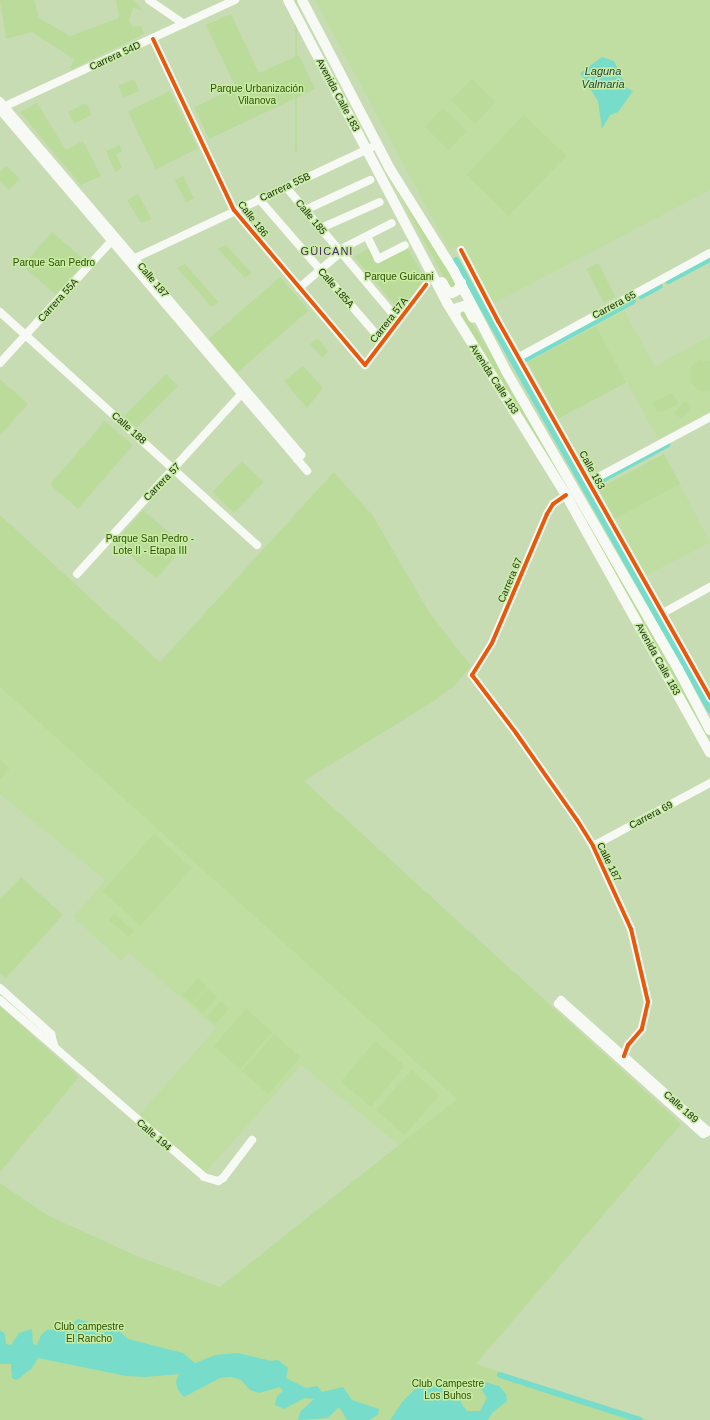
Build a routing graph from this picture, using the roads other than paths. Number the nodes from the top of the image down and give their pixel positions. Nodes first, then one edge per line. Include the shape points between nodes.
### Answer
1 (149, 0) edge
2 (235, 0) edge
3 (288, 0) edge
4 (302, 0) edge
5 (184, 24) junction
6 (153, 38) junction
7 (3, 109) edge
8 (377, 144) junction
9 (366, 149) junction
10 (370, 180) dead end
11 (286, 187) junction
12 (259, 199) junction
13 (380, 202) dead end
14 (234, 210) junction
15 (305, 210) junction
16 (392, 224) dead end
17 (320, 228) junction
18 (367, 236) junction
19 (114, 239) junction
20 (410, 243) junction
21 (461, 250) dead end
22 (340, 251) junction
23 (710, 253) edge
24 (131, 260) junction
25 (320, 270) junction
26 (461, 283) junction
27 (426, 285) dead end
28 (299, 288) junction
29 (0, 312) edge
30 (455, 316) junction
31 (398, 320) junction
32 (26, 335) junction
33 (382, 341) junction
34 (518, 357) junction
35 (501, 361) junction
36 (0, 364) edge
37 (365, 365) joint
38 (243, 392) junction
39 (710, 417) edge
40 (173, 469) junction
41 (307, 471) dead end
42 (589, 482) junction
43 (566, 495) junction
44 (257, 545) dead end
45 (77, 574) dead end
46 (710, 587) edge
47 (663, 613) junction
48 (472, 675) joint
49 (710, 698) edge
50 (710, 730) edge
51 (710, 753) edge
52 (710, 783) edge
53 (593, 846) junction
54 (0, 988) edge
55 (0, 1000) edge
56 (54, 1045) junction
57 (624, 1056) junction
58 (252, 1140) dead end

1 - 5 street
2 - 5 street, Carrera 54D
3 - 9 main road, Avenida Calle 183
4 - 8 main road, Avenida Calle 183
5 - 6 street, Carrera 54D
6 - 7 street, Carrera 54D
6 - 14 street, Calle 186
7 - 19 street, Calle 187
8 - 9 street, Carrera 55B
8 - 26 main road, Avenida Calle 183
9 - 11 street, Carrera 55B
9 - 20 main road, Avenida Calle 183
10 - 15 street
11 - 12 street, Carrera 55B
11 - 15 street, Calle 185
12 - 14 street, Carrera 55B
12 - 25 street, Calle 185A
13 - 17 street
14 - 24 street, Carrera 55B
14 - 28 street, Calle 186
15 - 17 street, Calle 185
16 - 18 street
17 - 22 street, Calle 185
18 - 20 street via 378,259
18 - 22 street
19 - 24 street, Calle 187
19 - 32 street, Carrera 55A
20 - 26 main road via 432,263 447,291 456,292
20 - 30 main road, Avenida Calle 183
21 - 34 street, Calle 183
22 - 25 street
22 - 31 street, Calle 185
23 - 34 street, Carrera 65
24 - 38 street, Calle 187
25 - 28 street
25 - 33 street, Calle 185A
26 - 35 main road, Avenida Calle 183
27 - 31 street, Carrera 57A
28 - 37 street, Calle 186
29 - 32 street, Calle 188
30 - 35 main road via 458,308 468,308 483,338
30 - 43 main road, Avenida Calle 183
31 - 33 street, Carrera 57A
32 - 36 street, Carrera 55A
32 - 40 street, Calle 188
33 - 37 street, Carrera 57A
34 - 42 street, Calle 183
35 - 50 main road, Avenida Calle 183
38 - 40 street, Carrera 57
38 - 41 street, Calle 187
39 - 42 street
40 - 44 street, Calle 188
40 - 45 street, Carrera 57
42 - 47 street, Calle 183
43 - 48 street, Carrera 67 via 554,504 547,514 492,643
43 - 51 main road, Avenida Calle 183
46 - 47 street
47 - 49 street, Calle 183
48 - 53 street, Calle 187 via 516,732
52 - 53 street, Carrera 69
53 - 57 street, Calle 187 via 631,929 647,992 648,1010 644,1022 628,1045
54 - 56 street, Calle 194 via 51,1034
55 - 56 street, Calle 194
56 - 58 street, Calle 194 via 179,1157 211,1180 223,1178
57 - 57 street, Calle 189 via 561,1000 558,1004 703,1134 706,1133 707,1130

